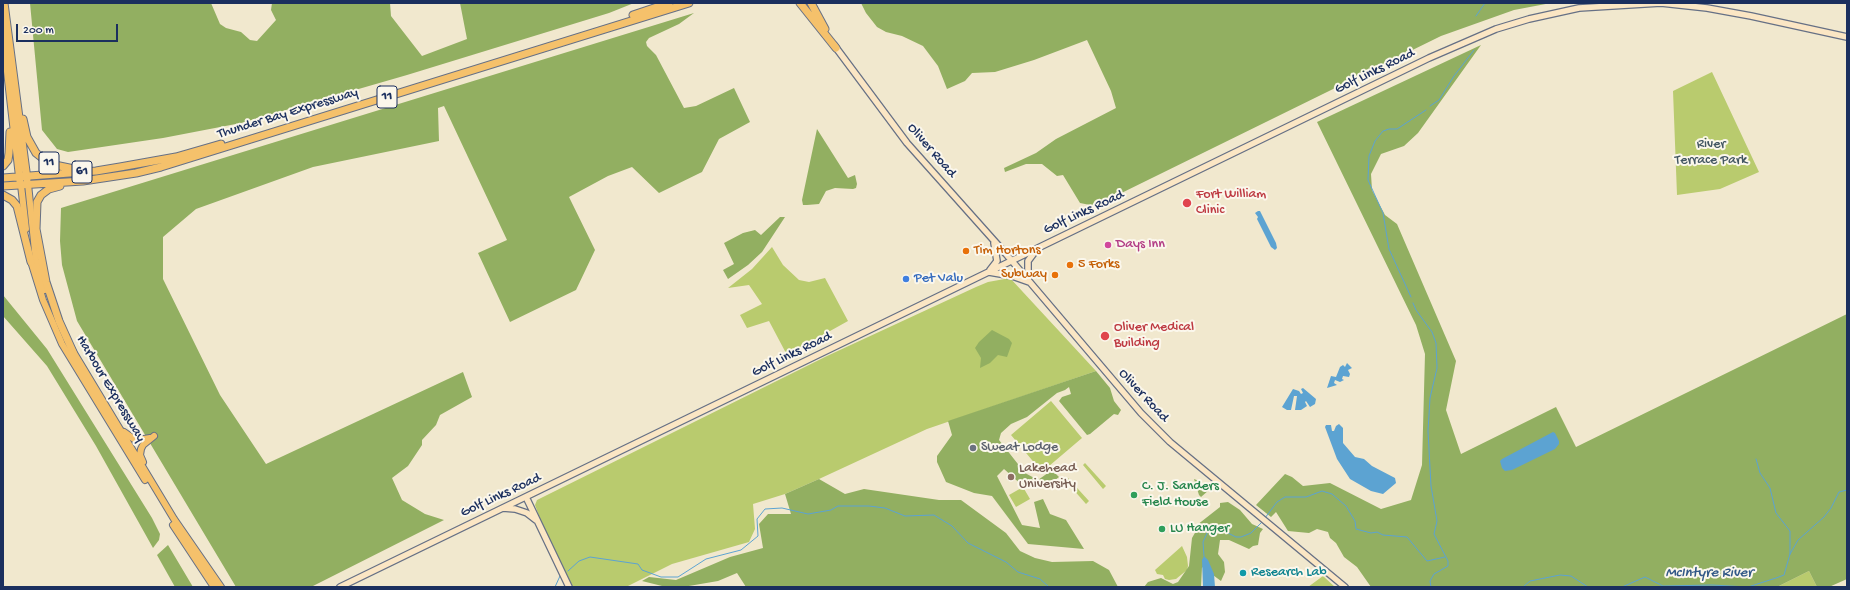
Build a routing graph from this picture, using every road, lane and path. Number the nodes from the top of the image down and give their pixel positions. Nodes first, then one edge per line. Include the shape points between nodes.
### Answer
1 (4, 3) edge
2 (669, 3) edge
3 (689, 3) edge
4 (800, 3) edge
5 (805, 3) edge
6 (811, 3) edge
7 (3, 32) edge
8 (1847, 37) edge
9 (836, 48) junction
10 (8, 76) junction
11 (15, 84) junction
12 (137, 164) junction
13 (3, 166) edge
14 (23, 176) junction
15 (3, 178) edge
16 (83, 181) junction
17 (24, 185) junction
18 (3, 186) edge
19 (3, 195) edge
20 (994, 241) junction
21 (1038, 247) junction
22 (1011, 261) junction
23 (31, 262) junction
24 (989, 272) junction
25 (1028, 281) junction
26 (73, 352) junction
27 (109, 412) junction
28 (154, 487) junction
29 (526, 498) junction
30 (503, 508) junction
31 (538, 521) junction
32 (198, 563) junction
33 (211, 587) edge
34 (214, 587) edge
35 (221, 587) edge
36 (340, 587) edge
37 (569, 587) edge
38 (1345, 587) edge

1 - 11 highway, 11
2 - 12 highway, Thunder Bay Expressway / 11 via 214,146 176,157
3 - 16 highway, Thunder Bay Expressway / 11 via 161,167
4 - 9 highway
5 - 9 main road, Oliver Road
6 - 9 highway
7 - 10 highway, 11
8 - 21 main road, Golf Links Road via 1751,16 1661,3 1579,8 1529,19 1496,29 1429,58
9 - 20 main road, Oliver Road via 907,143
10 - 13 highway via 11,144 8,160
10 - 14 highway, 11
11 - 12 highway, 11 via 31,146 42,159 50,164 70,169
11 - 14 highway
12 - 14 highway, Thunder Bay Expressway / 61 via 96,171
14 - 15 highway, Thunder Bay Expressway / 61
14 - 17 highway, 11
16 - 17 highway, Thunder Bay Expressway / 11
16 - 26 highway via 49,189 37,202 35,214 39,253 46,282
17 - 18 highway, Thunder Bay Expressway
17 - 23 main road, Harbour Expressway
17 - 26 main road, Harbour Expressway via 40,274 51,306
19 - 23 highway via 16,206
20 - 22 main road, Oliver Road
20 - 24 main road via 997,261
21 - 22 main road, Golf Links Road
21 - 25 main road via 1028,262
22 - 24 main road, Golf Links Road
22 - 25 main road, Oliver Road
23 - 32 main road, Harbour Expressway via 43,300 62,344
24 - 25 main road
24 - 29 main road, Golf Links Road
25 - 38 main road, Oliver Road via 1153,426
26 - 27 main road, Harbour Expressway
27 - 28 main road, Harbour Expressway
27 - 28 main road via 130,437 140,440 154,436 143,445 140,455
28 - 35 main road, Harbour Expressway
29 - 30 main road, Golf Links Road
29 - 31 main road
30 - 31 main road via 527,513
30 - 36 main road, Golf Links Road
31 - 37 main road
32 - 33 main road
32 - 34 main road, Harbour Expressway

